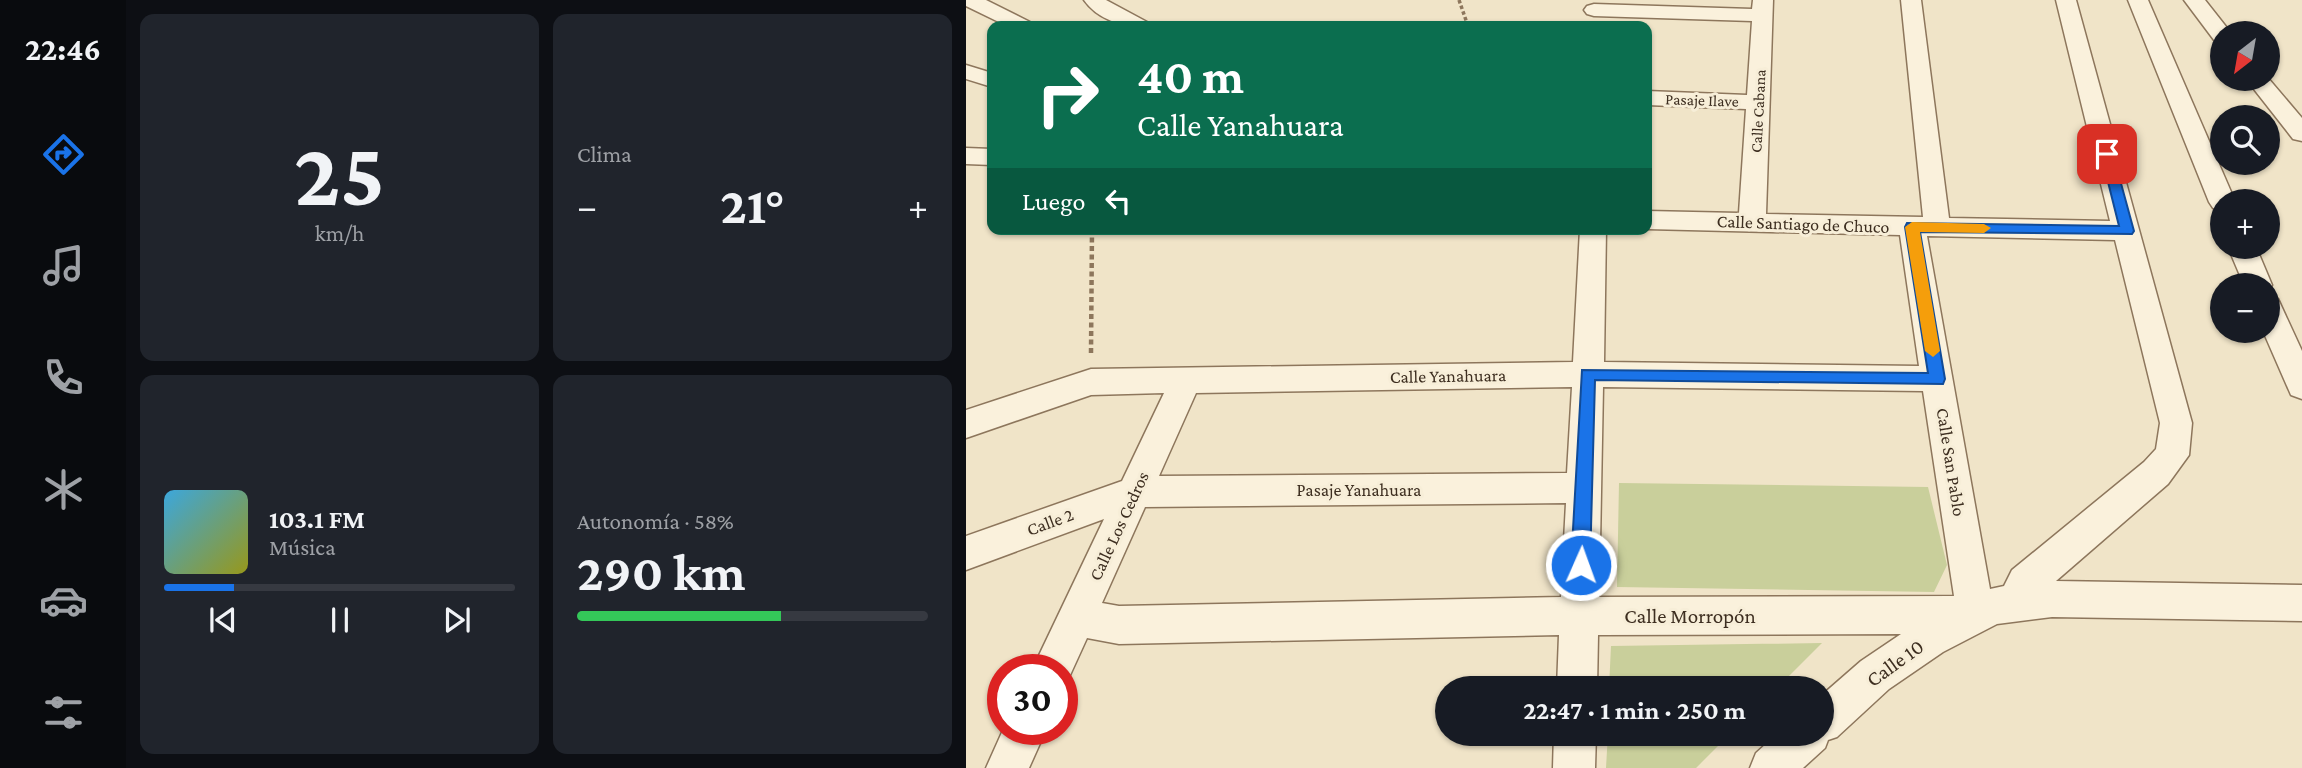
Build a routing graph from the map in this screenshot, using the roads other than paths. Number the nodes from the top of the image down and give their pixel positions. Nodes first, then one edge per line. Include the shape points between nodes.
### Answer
1 (970, 0) edge
2 (1094, 0) edge
3 (1911, 0) edge
4 (2066, 0) edge
5 (2138, 0) edge
6 (2194, 0) edge
7 (995, 7) edge
8 (1763, 8) edge
9 (1594, 10) dead end
10 (1016, 21) edge
11 (1129, 21) edge
12 (2211, 21) edge
13 (966, 72) edge
14 (987, 78) edge
15 (2267, 91) edge
16 (1652, 98) edge
17 (1758, 102) junction
18 (2302, 134) edge
19 (966, 156) edge
20 (987, 157) edge
21 (2217, 189) edge
22 (1652, 220) edge
23 (1752, 223) junction
24 (1925, 227) junction
25 (2127, 231) junction
26 (1592, 235) edge
27 (2280, 335) edge
28 (1588, 374) junction
29 (1937, 379) junction
30 (1186, 381) junction
31 (2302, 386) edge
32 (966, 424) edge
33 (1584, 488) junction
34 (1135, 492) junction
35 (966, 553) edge
36 (2024, 600) junction
37 (2302, 603) edge
38 (1976, 615) junction
39 (1579, 616) junction
40 (1077, 617) junction
41 (1060, 654) edge
42 (1577, 676) edge
43 (1834, 711) edge
44 (1018, 745) edge
45 (1575, 746) edge
46 (1795, 746) edge
47 (1007, 768) edge
48 (1574, 768) edge
49 (1770, 768) edge

1 - 7 street
2 - 11 street
3 - 24 street, Calle San Pablo
4 - 25 street
5 - 21 street
6 - 12 street
7 - 10 street
8 - 9 street
8 - 17 street, Calle Cabana
13 - 14 street
15 - 18 street
16 - 17 street, Pasaje Ilave
17 - 23 street, Calle Cabana
19 - 20 street
22 - 23 street, Calle Santiago de Chuco
23 - 24 street, Calle Santiago de Chuco
24 - 25 street, Calle Santiago de Chuco
24 - 29 street, Calle San Pablo
25 - 36 street via 2176,423 2172,455 2025,583
26 - 28 street
27 - 31 street
28 - 29 street, Calle Yanahuara
28 - 30 street, Calle Yanahuara
28 - 33 street
29 - 38 street, Calle San Pablo
30 - 32 street, Calle Yanahuara via 1091,382
30 - 34 street, Calle Los Cedros
33 - 34 street, Pasaje Yanahuara
33 - 39 street
34 - 35 street, Calle 2
34 - 40 street, Calle Los Cedros
36 - 37 street, Calle Morropón
36 - 38 street, Calle Morropón via 1993,606
38 - 39 street, Calle Morropón
38 - 43 street, Calle 10 via 1929,638 1875,675
39 - 40 street, Calle Morropón via 1119,625
39 - 42 street
40 - 41 street, Calle Los Cedros
44 - 47 street
45 - 48 street
46 - 49 street

